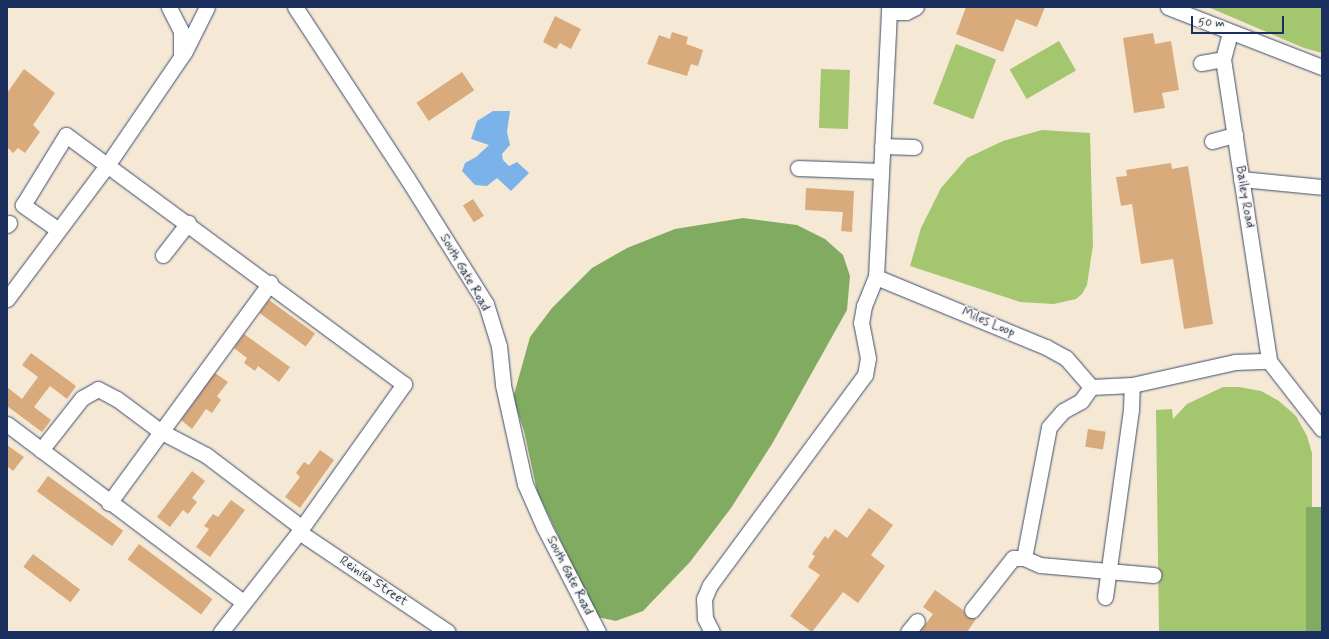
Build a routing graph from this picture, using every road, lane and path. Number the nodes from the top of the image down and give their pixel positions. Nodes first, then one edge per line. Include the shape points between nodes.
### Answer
1 (170, 7) edge
2 (207, 7) edge
3 (295, 7) edge
4 (916, 7) edge
5 (1168, 7) edge
6 (889, 10) edge
7 (1230, 33) junction
8 (181, 57) junction
9 (1223, 59) junction
10 (1201, 63) dead end
11 (1322, 66) edge
12 (1235, 135) junction
13 (1212, 141) dead end
14 (882, 146) junction
15 (914, 147) dead end
16 (108, 164) junction
17 (798, 168) dead end
18 (881, 171) junction
19 (1242, 179) junction
20 (1322, 187) edge
21 (188, 223) junction
22 (57, 229) junction
23 (163, 255) dead end
24 (876, 277) junction
25 (270, 283) junction
26 (7, 299) edge
27 (1269, 361) junction
28 (1132, 385) junction
29 (1091, 387) junction
30 (7, 424) edge
31 (1322, 429) edge
32 (160, 431) junction
33 (41, 450) junction
34 (110, 503) junction
35 (300, 529) junction
36 (1024, 558) junction
37 (1110, 570) junction
38 (1154, 575) dead end
39 (1105, 597) dead end
40 (243, 602) junction
41 (972, 610) dead end
42 (221, 632) edge
43 (448, 632) edge
44 (598, 632) edge
45 (711, 632) edge

1 - 8 street via 181,31
2 - 8 street
3 - 44 street, South Gate Road via 486,304 499,346 503,385 525,484
4 - 6 street via 906,12
5 - 7 street
6 - 14 street
7 - 9 street, Bailey Road
7 - 11 street
8 - 16 street
9 - 10 street
9 - 12 street, Bailey Road
12 - 13 street
12 - 19 street, Bailey Road
14 - 15 street
14 - 18 street
16 - 21 street
16 - 22 street
16 - 22 street via 66,135 23,205
17 - 18 street
18 - 24 street
19 - 20 street
19 - 27 street, Bailey Road
21 - 23 street
21 - 25 street
22 - 26 street
24 - 29 street, Miles Loop via 1066,358
24 - 45 street via 864,306 861,324 868,358 865,375 710,584 704,599 705,618
25 - 32 street
25 - 35 street via 404,384
27 - 28 street via 1234,362
27 - 31 street
28 - 29 street
28 - 37 street
29 - 36 street via 1081,401 1063,411 1049,427
30 - 33 street
32 - 33 street, Reinita Street via 117,399 98,389 82,398
32 - 34 street
32 - 35 street, Reinita Street via 206,456
33 - 34 street
34 - 40 street
35 - 40 street
35 - 43 street, Reinita Street
36 - 37 street via 1040,565
36 - 41 street via 1013,558
37 - 38 street
37 - 39 street
40 - 42 street

